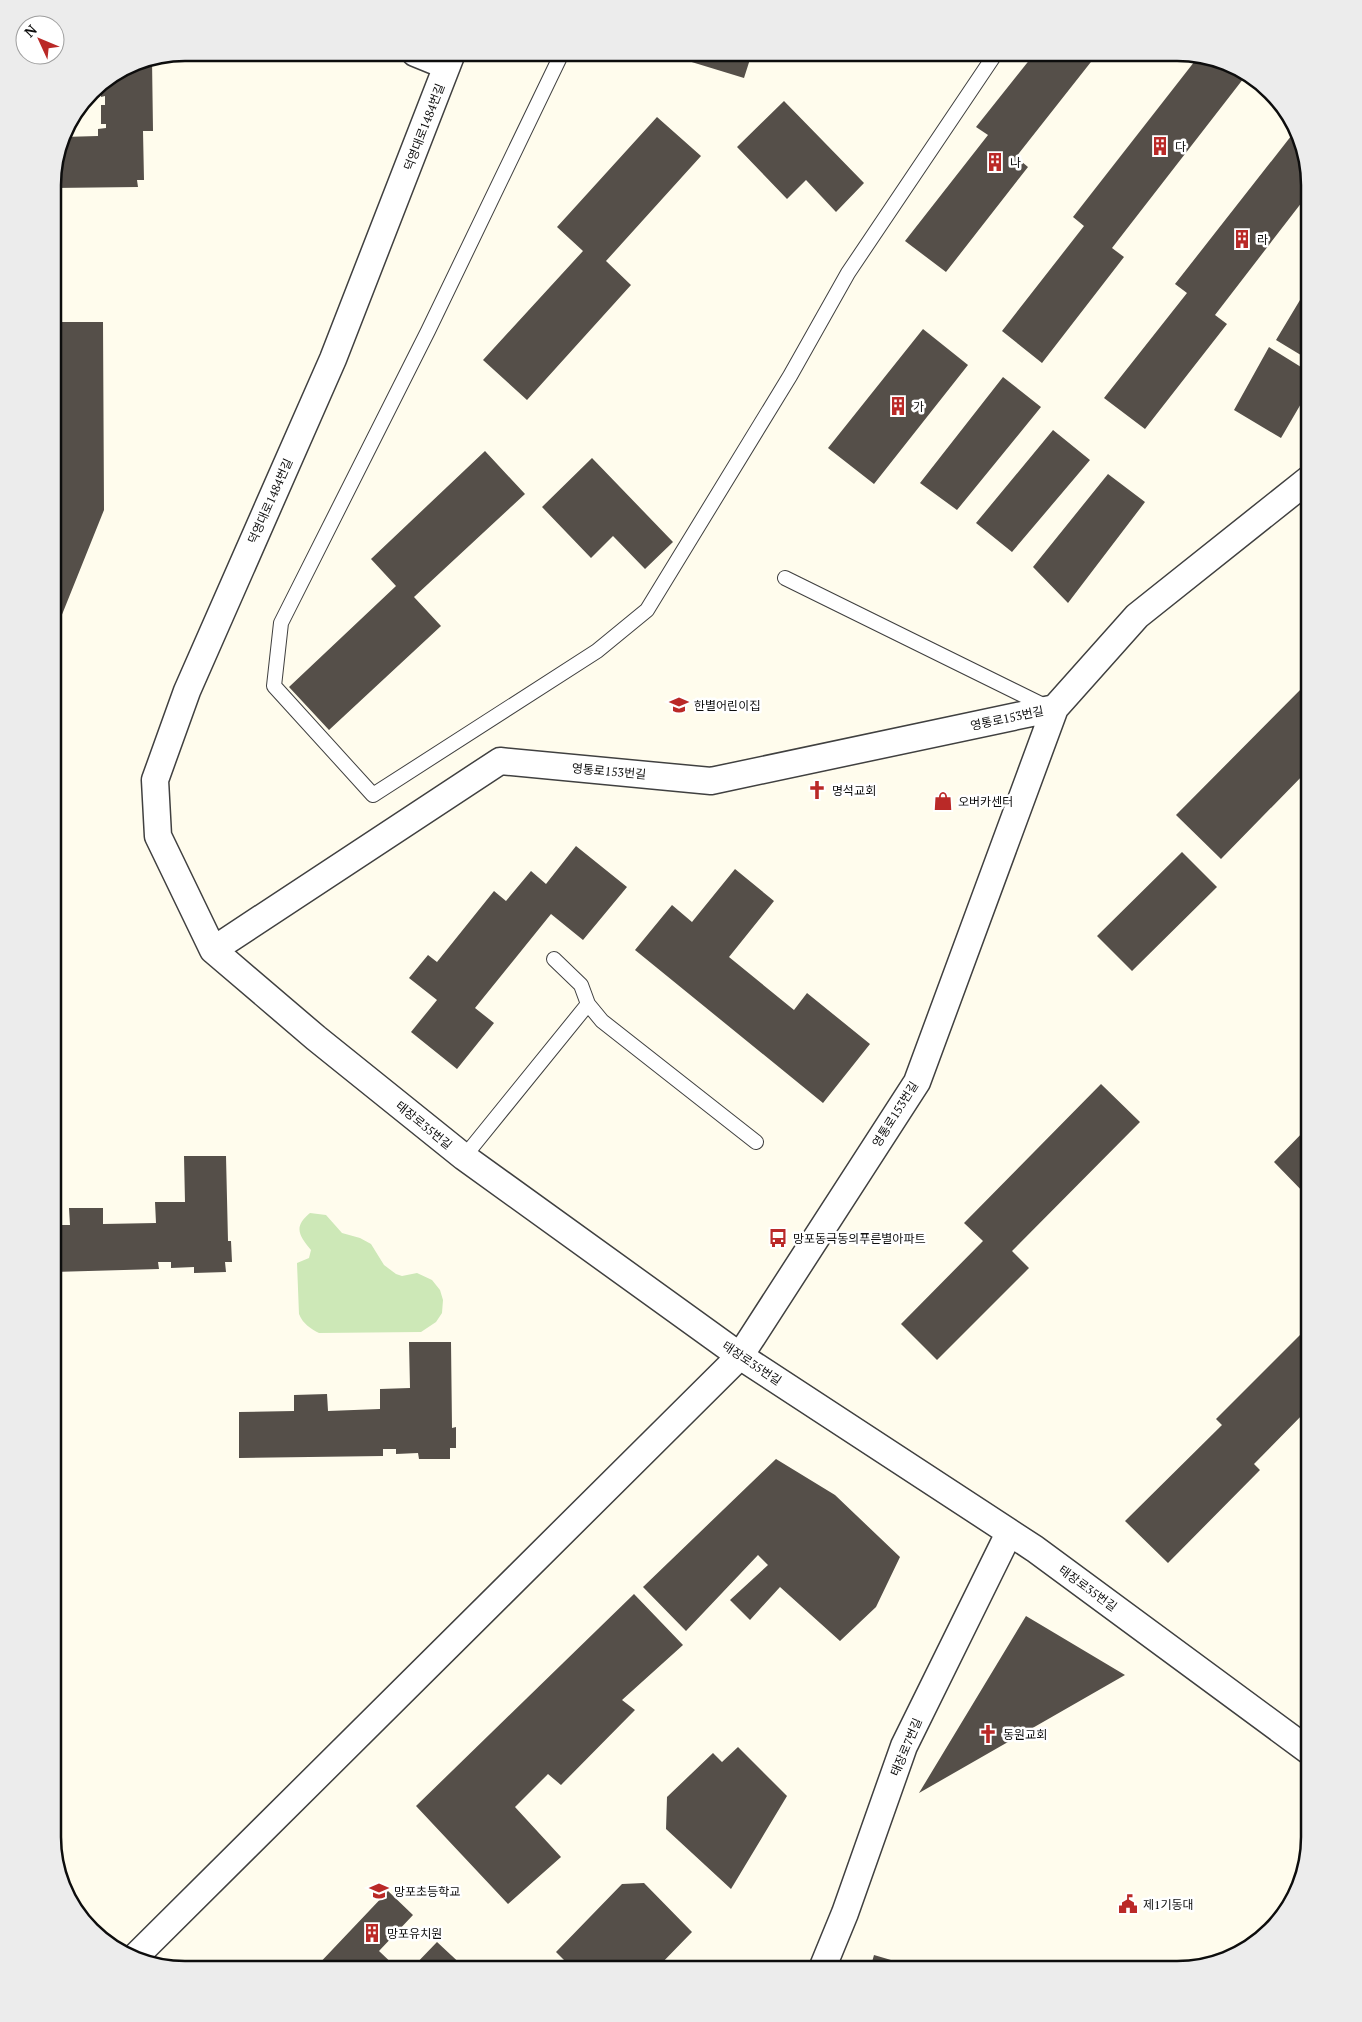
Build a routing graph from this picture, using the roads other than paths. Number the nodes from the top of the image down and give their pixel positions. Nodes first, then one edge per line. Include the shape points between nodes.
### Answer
1 (449, 62) edge
2 (558, 62) edge
3 (990, 62) edge
4 (1301, 485) edge
5 (785, 578) dead end
6 (1053, 709) junction
7 (213, 950) junction
8 (554, 959) dead end
9 (588, 1004) junction
10 (756, 1142) dead end
11 (464, 1158) junction
12 (740, 1356) junction
13 (1009, 1533) junction
14 (1301, 1744) edge
15 (140, 1952) edge
16 (825, 1961) edge

1 - 7 street, 덕영대로1484번길 via 333,359 187,691 155,780 158,836
2 - 3 lane via 428,331 281,623 274,686 373,795 597,651 647,610 790,376 848,273
4 - 6 street, 영통로153번길 via 1137,616
5 - 6 lane
6 - 7 street, 영통로153번길 via 711,781 500,761
6 - 12 street, 영통로153번길 via 917,1082
7 - 11 street, 태장로35번길
8 - 9 lane via 582,985
9 - 10 lane via 602,1021
9 - 11 lane
11 - 12 street, 태장로35번길
12 - 13 street, 태장로35번길
12 - 15 street, 영통로153번길
13 - 14 street, 태장로35번길
13 - 16 street, 태장로7번길 via 904,1746

